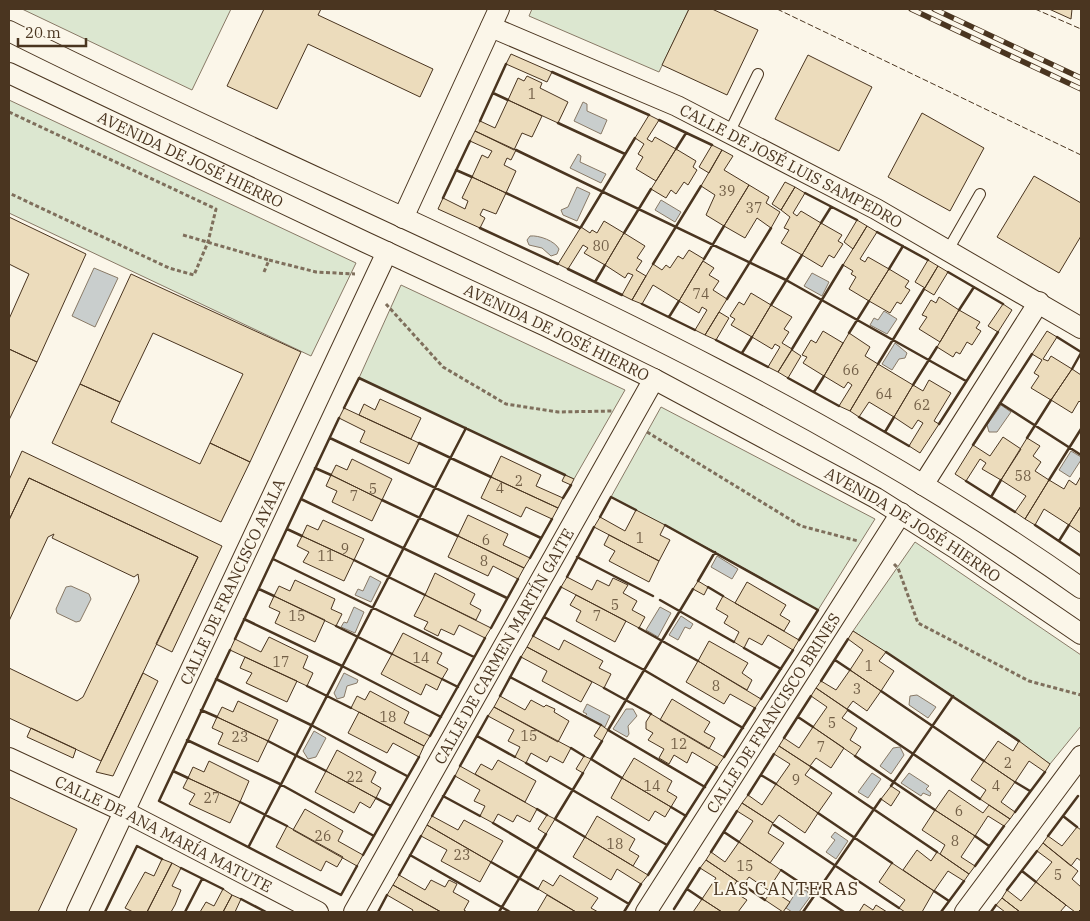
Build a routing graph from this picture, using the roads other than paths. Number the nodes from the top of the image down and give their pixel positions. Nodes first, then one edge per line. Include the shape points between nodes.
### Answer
1 (499, 9) edge
2 (491, 27) junction
3 (9, 31) edge
4 (9, 73) edge
5 (758, 74) dead end
6 (729, 133) junction
7 (980, 194) dead end
8 (403, 218) junction
9 (948, 250) junction
10 (387, 252) junction
11 (1039, 302) junction
12 (1081, 328) edge
13 (654, 379) junction
14 (923, 486) junction
15 (901, 514) junction
16 (1081, 588) edge
17 (1081, 634) edge
18 (1081, 756) edge
19 (9, 758) edge
20 (125, 812) junction
21 (78, 912) edge
22 (318, 912) edge
23 (354, 912) edge
24 (646, 912) edge
25 (965, 912) edge

1 - 2 street
2 - 6 street, CALLE DE JOSÉ LUIS SAMPEDRO via 677,106
2 - 8 street
3 - 8 street
4 - 10 street, AVENIDA DE JOSÉ HIERRO
5 - 6 lane
6 - 9 street, CALLE DE JOSÉ LUIS SAMPEDRO
7 - 9 lane
8 - 14 street via 672,347 790,408
9 - 11 street, CALLE DE JOSÉ LUIS SAMPEDRO
10 - 13 street, AVENIDA DE JOSÉ HIERRO
10 - 20 street, CALLE DE FRANCISCO AYALA
11 - 12 street, CALLE DE JOSÉ LUIS SAMPEDRO
11 - 14 street
13 - 15 street, AVENIDA DE JOSÉ HIERRO
13 - 23 street, CALLE DE CARMEN MARTÍN GAITE
14 - 16 street
15 - 17 street, AVENIDA DE JOSÉ HIERRO
15 - 24 street, CALLE DE FRANCISCO BRINES
18 - 25 street
19 - 20 street, CALLE DE ANA MARÍA MATUTE
20 - 21 street, CALLE DE FRANCISCO AYALA
20 - 22 street, CALLE DE ANA MARÍA MATUTE

